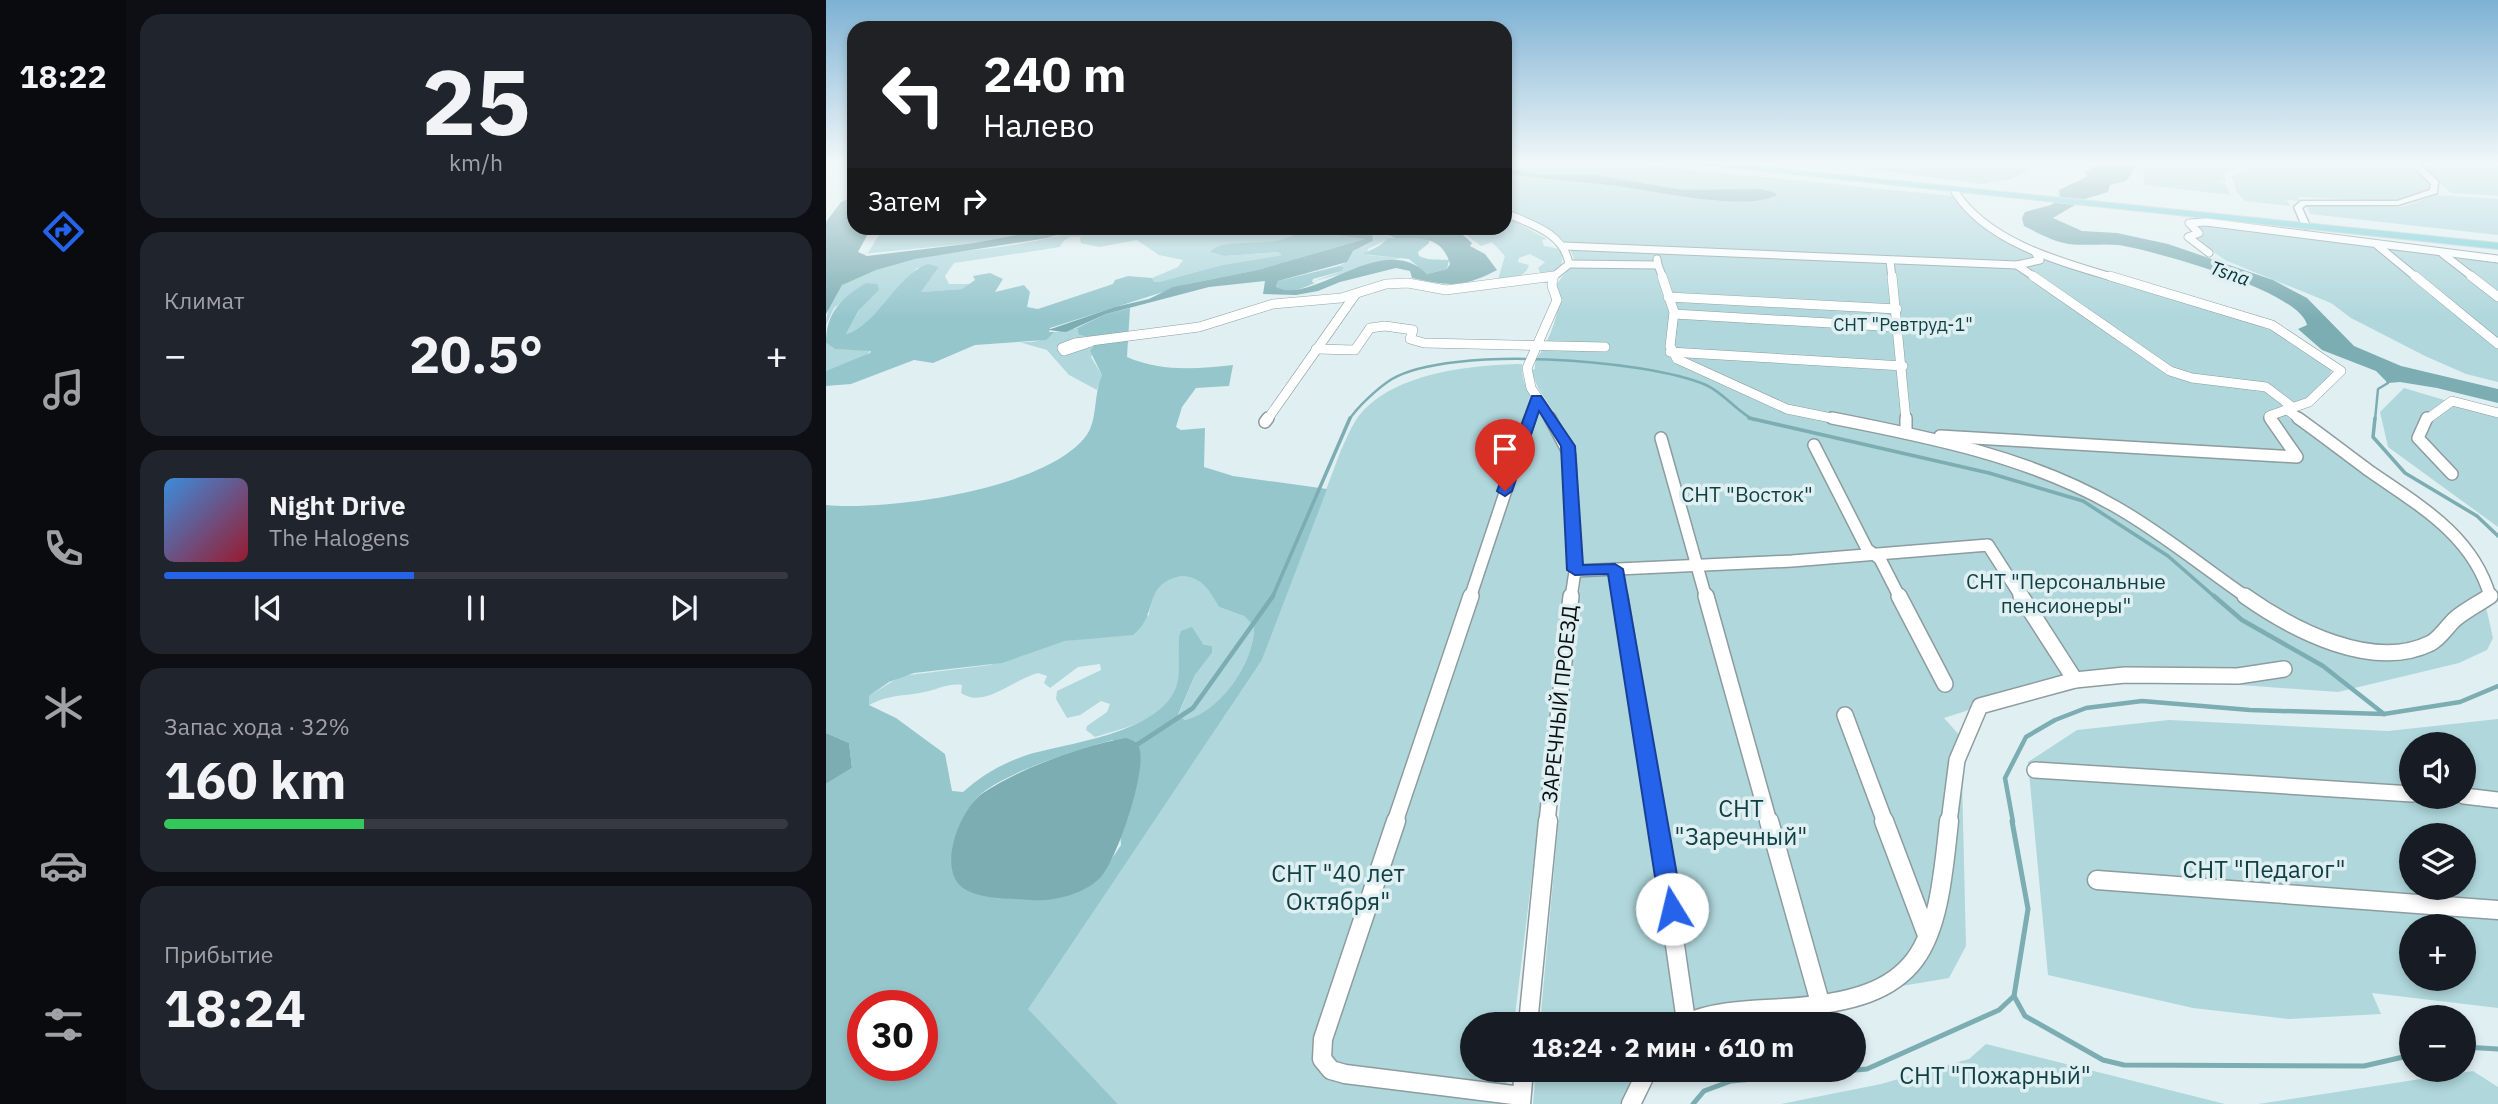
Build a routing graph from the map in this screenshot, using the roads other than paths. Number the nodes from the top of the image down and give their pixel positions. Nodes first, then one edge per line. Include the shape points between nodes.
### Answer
1 (1512, 216) edge
2 (1979, 216) edge
3 (2206, 216) edge
4 (2304, 216) edge
5 (2311, 226) junction
6 (2498, 244) edge
7 (2377, 245) junction
8 (1564, 246) junction
9 (1656, 250) junction
10 (2209, 253) dead end
11 (2441, 253) junction
12 (2036, 254) junction
13 (2498, 260) edge
14 (1891, 261) junction
15 (1569, 264) junction
16 (1658, 265) junction
17 (2017, 265) junction
18 (1553, 277) junction
19 (1355, 295) junction
20 (1668, 297) junction
21 (2498, 297) edge
22 (1897, 309) junction
23 (1674, 314) junction
24 (1898, 327) junction
25 (1091, 342) dead end
26 (1424, 343) joint
27 (1539, 344) junction
28 (2498, 344) edge
29 (1605, 347) dead end
30 (1316, 349) junction
31 (1670, 352) junction
32 (1903, 366) junction
33 (1537, 398) junction
34 (2288, 408) junction
35 (2498, 413) edge
36 (1265, 422) dead end
37 (1906, 433) junction
38 (1920, 435) junction
39 (1661, 438) dead end
40 (1814, 445) dead end
41 (2452, 474) dead end
42 (1874, 555) junction
43 (1698, 566) junction
44 (1615, 569) junction
45 (1575, 570) junction
46 (2284, 669) dead end
47 (2075, 680) junction
48 (1945, 684) dead end
49 (1845, 715) dead end
50 (2035, 770) dead end
51 (2399, 792) edge
52 (2476, 797) edge
53 (2498, 800) edge
54 (2097, 880) dead end
55 (2498, 910) edge
56 (1927, 935) junction
57 (1821, 1006) junction
58 (1529, 1012) edge
59 (1684, 1012) edge
60 (1751, 1012) edge
61 (1523, 1082) edge
62 (1642, 1082) edge
63 (1521, 1100) edge
64 (1631, 1104) edge

1 - 8 street
2 - 12 street
3 - 5 main road
4 - 5 street
5 - 6 main road
7 - 10 street via 2189,223 2199,233 2188,237
7 - 11 street
7 - 28 street
8 - 9 street
8 - 15 street
9 - 14 street
9 - 16 street
11 - 13 street
11 - 21 street
12 - 17 street via 2040,260
12 - 34 street via 2272,325 2341,371 2309,402
14 - 17 street
14 - 22 street
15 - 16 street
15 - 18 street
16 - 20 street
17 - 34 street via 2170,371 2266,387
18 - 19 street via 1446,290 1393,283 1371,286
18 - 27 street, ЗАРЕЧНЫЙ ПРОЕЗД via 1557,300
19 - 25 street via 1285,301 1217,324
19 - 30 street
20 - 22 street
20 - 23 street
22 - 24 street
23 - 24 street
23 - 31 street
24 - 32 street
26 - 27 street
26 - 30 street via 1411,341 1412,330 1406,327 1376,326 1355,350
27 - 29 street
27 - 33 street, ЗАРЕЧНЫЙ ПРОЕЗД via 1527,368
30 - 36 street
31 - 32 street
31 - 37 street via 1787,410
32 - 37 street
33 - 45 street, ЗАРЕЧНЫЙ ПРОЕЗД via 1568,446
33 - 63 street via 1323,1039 1322,1059 1331,1070 1345,1074
34 - 38 street via 2269,416 2297,454 2292,458
34 - 38 street via 2424,506 2487,576 2490,596 2455,619 2435,641 2411,652 2354,649 2326,641 2258,605 2117,507 2085,490 2050,474
35 - 41 street via 2452,401 2427,418 2418,438
37 - 38 street
39 - 43 street
40 - 42 street
42 - 43 street
42 - 47 street via 1988,545
42 - 48 street via 1908,608
43 - 44 street
43 - 57 street
44 - 45 street
44 - 59 street via 1676,936
45 - 58 street, ЗАРЕЧНЫЙ ПРОЕЗД
46 - 47 street via 2238,676 2125,675
47 - 56 street via 1980,706 1957,757 1948,857
49 - 56 street
50 - 51 street
52 - 53 street
54 - 55 street
56 - 57 street via 1913,965 1891,984
57 - 60 street
61 - 63 street
62 - 64 street

